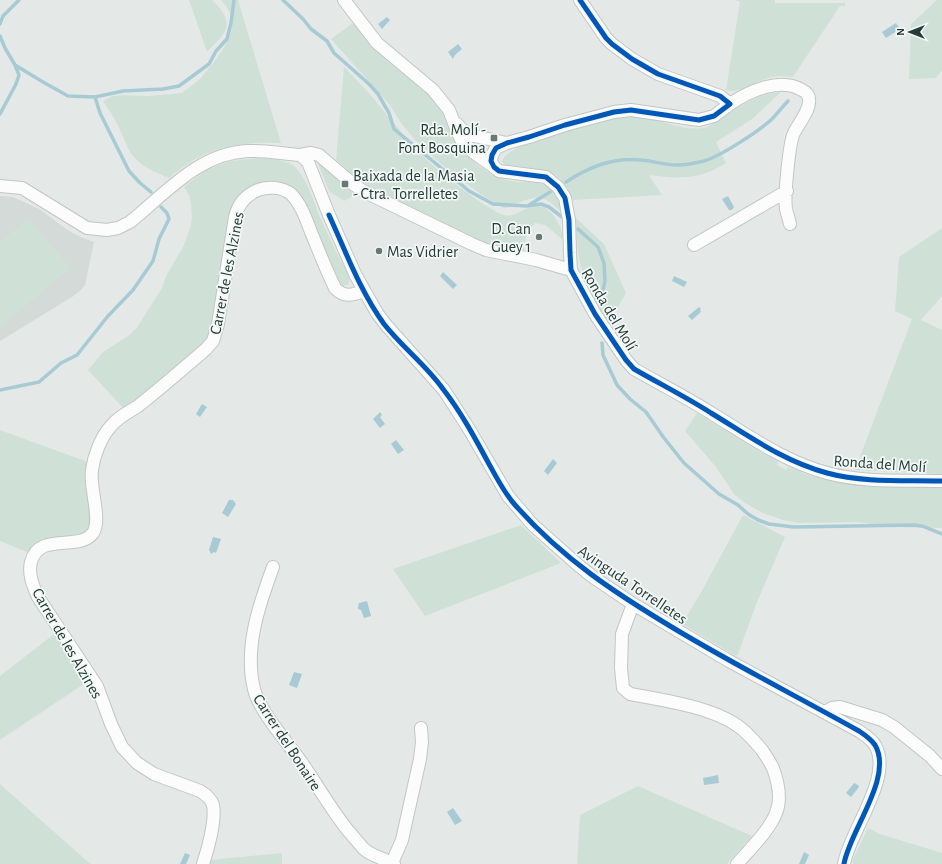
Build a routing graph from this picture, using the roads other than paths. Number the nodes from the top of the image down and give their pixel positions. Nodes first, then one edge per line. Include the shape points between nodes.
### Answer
1 (344, 0) edge
2 (580, 0) edge
3 (730, 104) junction
4 (454, 120) junction
5 (507, 143) junction
6 (300, 156) junction
7 (494, 167) junction
8 (0, 186) edge
9 (787, 191) junction
10 (790, 224) dead end
11 (694, 245) dead end
12 (571, 270) junction
13 (364, 291) junction
14 (942, 480) edge
15 (273, 567) dead end
16 (633, 604) junction
17 (825, 712) junction
18 (421, 728) dead end
19 (942, 769) edge
20 (368, 859) edge
21 (393, 863) edge
22 (203, 864) edge
23 (737, 864) edge
24 (844, 864) edge

1 - 4 street via 377,43 433,90
2 - 3 street via 606,38 627,56 658,74 720,96
3 - 5 street via 714,116 699,120 631,110 614,112
3 - 9 street via 753,92 774,86 790,85 806,92 809,103 791,144
4 - 5 street via 469,135
4 - 7 street, Ronda del Molí via 462,141
5 - 7 street via 494,151 491,161
6 - 8 street via 262,151 222,155 192,171 130,222 107,230 87,228 22,188
6 - 12 street via 311,153 318,155 363,191 486,250
6 - 13 street, Avinguda Torrelletes via 308,162
7 - 12 street, Ronda del Molí via 499,171 546,177 558,187 565,198 569,220
9 - 10 street via 786,208
9 - 11 street
12 - 14 street, Ronda del Molí via 595,314 634,369 774,452 810,468 849,477
13 - 16 street, Avinguda Torrelletes via 386,325 444,390 514,505 567,556
13 - 22 street, Carrer de les Alzines via 348,296 335,288 304,215 297,202 285,190 268,188 244,199 237,208 235,217 213,341 107,430 100,444 91,476 95,504 94,532 84,540 43,547 32,557 30,573 38,597 97,686 122,747 137,763 154,774 200,791 211,800 211,835
15 - 20 street, Carrer del Bonaire via 261,601 253,636 251,663 256,696 261,707
16 - 17 street, Avinguda Torrelletes via 729,661
16 - 23 street via 622,634 623,688 630,694 721,716 743,730 757,744 776,776 779,795 776,813
17 - 19 street via 840,707 882,720 930,756
17 - 24 street, Avinguda Torrelletes via 866,735 878,750 879,757 876,786
18 - 21 street via 420,759 402,840
20 - 21 street, Carrer del Bonaire

